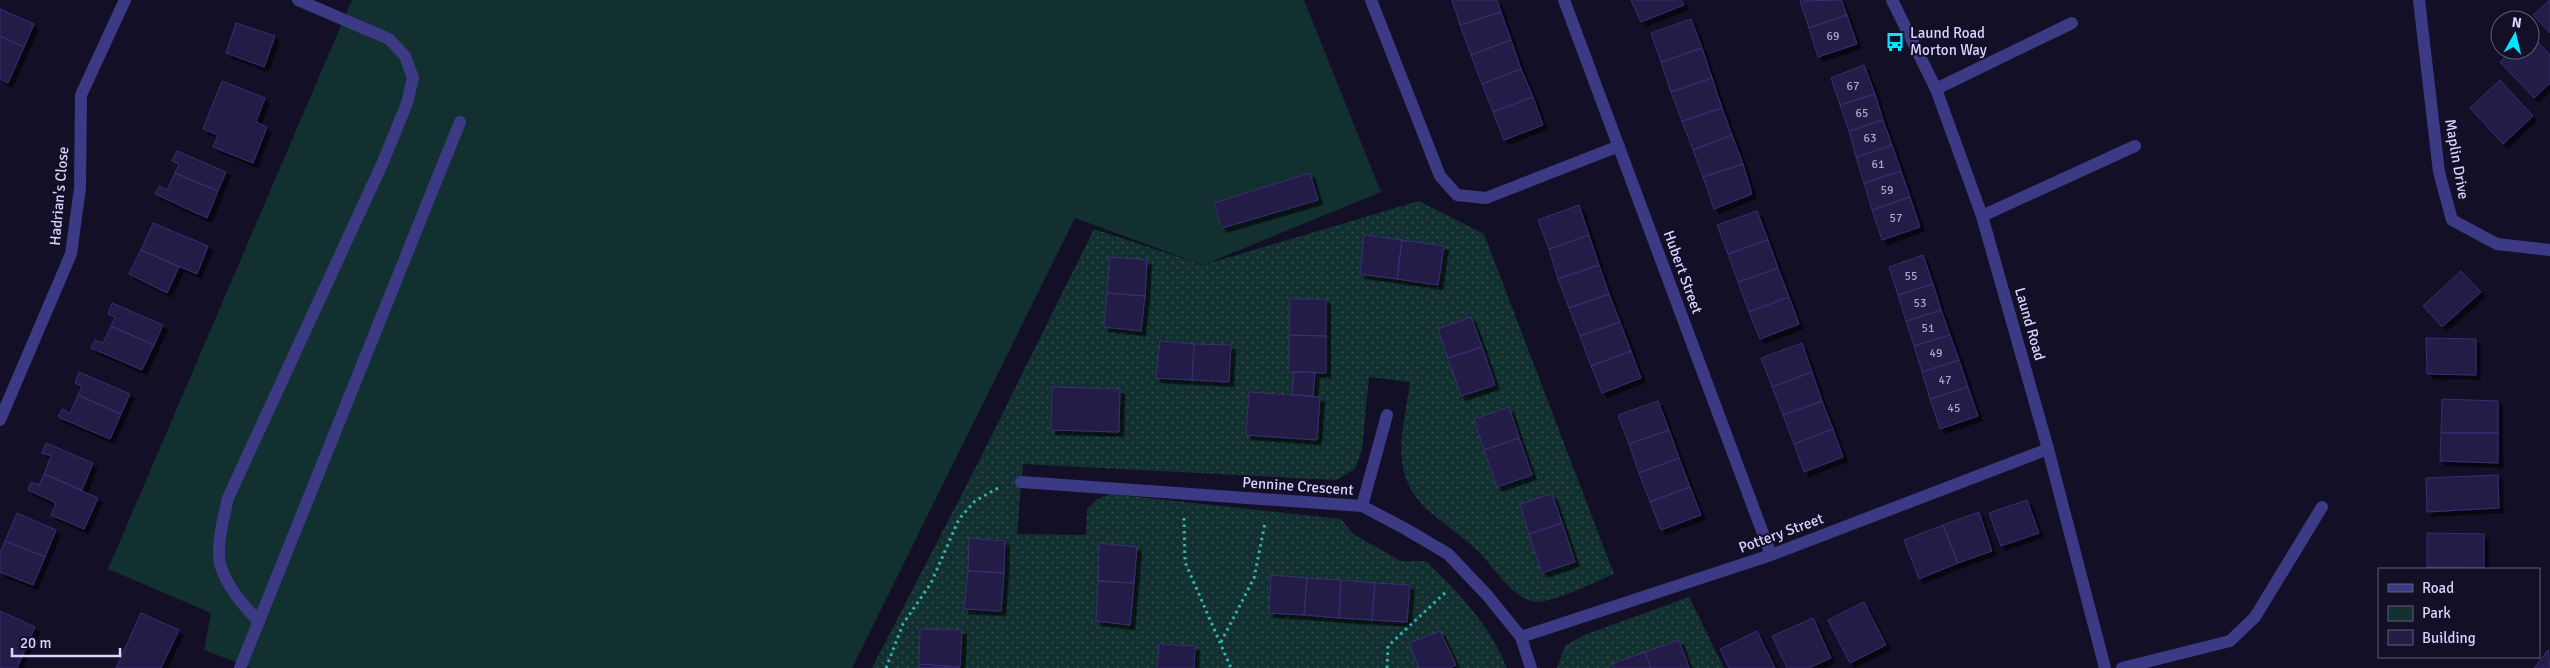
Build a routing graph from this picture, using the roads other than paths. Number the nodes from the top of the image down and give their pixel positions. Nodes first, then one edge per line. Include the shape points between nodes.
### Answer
1 (125, 0) edge
2 (298, 0) edge
3 (1371, 0) edge
4 (1564, 0) edge
5 (1892, 0) edge
6 (2419, 0) edge
7 (2072, 23) dead end
8 (1936, 89) junction
9 (460, 122) dead end
10 (1619, 146) junction
11 (2135, 146) dead end
12 (1982, 216) junction
13 (2550, 250) edge
14 (1387, 415) dead end
15 (0, 420) edge
16 (2048, 449) junction
17 (1021, 482) road end
18 (1362, 506) junction
19 (2322, 506) dead end
20 (1771, 555) junction
21 (259, 622) junction
22 (1521, 637) junction
23 (240, 668) edge
24 (1531, 668) edge
25 (2105, 668) edge
26 (2122, 668) edge

1 - 15 street, Hadrian's Close via 81,95 80,188 71,254
2 - 21 street via 389,39 405,56 413,78 407,103 383,162 228,498 221,531 220,563 243,604
3 - 10 street via 1440,176 1457,195 1486,198
4 - 10 street, Hubert Street
5 - 8 street, Laund Road
6 - 13 street, Maplin Drive via 2439,172 2452,220 2498,244
7 - 8 street
8 - 12 street, Laund Road
9 - 21 street
10 - 20 street, Hubert Street
11 - 12 street
12 - 16 street, Laund Road
14 - 18 street
16 - 20 street, Pottery Street
16 - 25 street, Laund Road
17 - 18 street, Pennine Crescent
18 - 22 street, Pennine Crescent via 1448,554
19 - 26 street via 2255,618 2230,640
20 - 22 street, Pottery Street
21 - 23 street
22 - 24 street, Pennine Crescent

